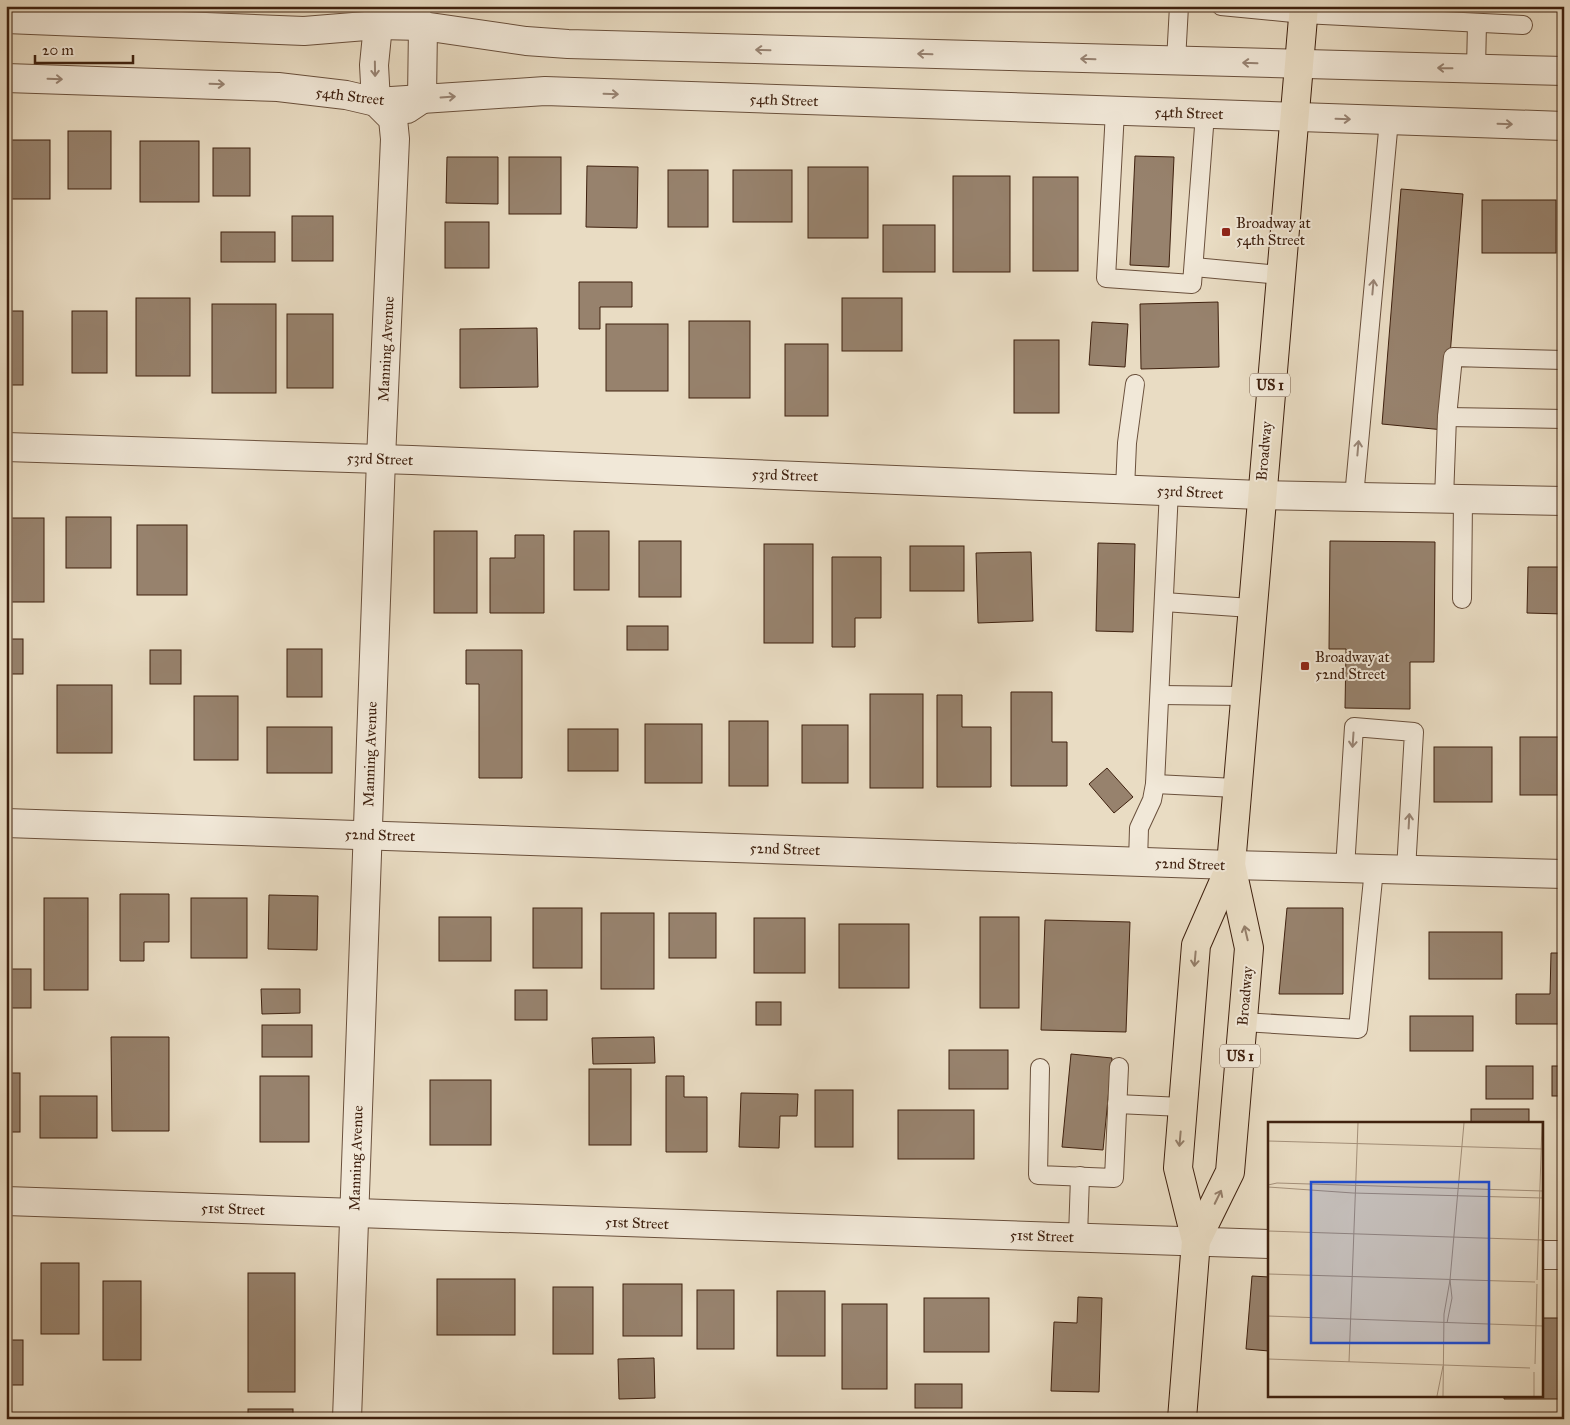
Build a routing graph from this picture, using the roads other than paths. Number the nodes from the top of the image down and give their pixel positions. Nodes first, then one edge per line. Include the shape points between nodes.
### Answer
1 (1179, 6) edge
2 (1221, 6) edge
3 (1303, 10) edge
4 (385, 16) edge
5 (415, 16) edge
6 (6, 19) edge
7 (1477, 23) junction
8 (1523, 25) dead end
9 (1176, 61) junction
10 (1299, 65) junction
11 (1476, 69) junction
12 (1564, 71) edge
13 (6, 78) edge
14 (422, 99) junction
15 (385, 110) junction
16 (1115, 111) junction
17 (1204, 114) junction
18 (1294, 117) junction
19 (1389, 120) junction
20 (1564, 126) edge
21 (1194, 267) junction
22 (1280, 275) junction
23 (1564, 360) edge
24 (1135, 384) dead end
25 (1447, 417) junction
26 (1564, 419) edge
27 (6, 447) edge
28 (381, 459) junction
29 (1125, 489) junction
30 (1169, 490) junction
31 (1260, 495) junction
32 (1354, 497) junction
33 (1454, 499) junction
34 (1564, 501) edge
35 (1462, 600) dead end
36 (1164, 602) junction
37 (1251, 608) junction
38 (1160, 695) junction
39 (1244, 696) junction
40 (1155, 784) junction
41 (1236, 788) junction
42 (6, 823) edge
43 (368, 834) junction
44 (1138, 862) junction
45 (1231, 865) junction
46 (1345, 868) junction
47 (1374, 869) junction
48 (1406, 870) junction
49 (1564, 874) edge
50 (1243, 1022) junction
51 (1119, 1067) dead end
52 (1040, 1068) dead end
53 (1117, 1104) junction
54 (1182, 1107) junction
55 (1080, 1176) junction
56 (6, 1201) edge
57 (354, 1213) junction
58 (1078, 1237) junction
59 (1196, 1241) junction
60 (1268, 1244) edge
61 (1542, 1255) edge
62 (1564, 1256) edge
63 (346, 1419) edge
64 (1182, 1419) edge

1 - 9 lane
2 - 3 lane
3 - 7 lane
3 - 10 main road, Broadway / US 1
4 - 5 street
4 - 6 street via 304,31
4 -> 15 street, Manning Avenue via 374,65
9 -> 5 street via 526,42
5 - 14 street
7 - 8 lane
7 - 11 lane
10 -> 9 street
11 -> 10 street
10 - 18 main road, Broadway / US 1
11 - 12 street
13 -> 15 street, 54th Street via 278,87
14 - 15 street
14 -> 16 street, 54th Street via 544,91
15 - 28 street, Manning Avenue via 395,139
16 - 17 street, 54th Street
16 - 21 lane via 1106,278 1192,284
17 - 18 street, 54th Street
17 - 21 lane
18 -> 19 street, 54th Street
18 - 22 main road, Broadway / US 1
19 -> 20 street, 54th Street
32 -> 19 lane
21 - 22 lane
22 - 31 main road, Broadway / US 1
23 - 25 lane via 1453,357
24 - 29 lane
25 - 26 lane
25 - 33 lane
27 - 28 street, 53rd Street
28 - 29 street, 53rd Street
28 - 43 street, Manning Avenue
29 - 30 street, 53rd Street
30 - 31 street, 53rd Street
30 - 36 lane
31 - 32 street, 53rd Street
31 - 37 main road, Broadway / US 1
32 - 33 street, 53rd Street
33 - 34 street, 53rd Street
33 - 35 lane
36 - 37 lane
36 - 38 lane
37 - 39 main road, Broadway / US 1
38 - 39 lane
38 - 40 lane
39 - 41 main road, Broadway / US 1
40 - 41 lane
40 - 44 lane via 1152,800 1139,828
41 - 45 main road, Broadway / US 1
42 - 43 street, 52nd Street
43 - 44 street, 52nd Street
43 - 57 street, Manning Avenue
44 - 45 street, 52nd Street
45 - 46 street, 52nd Street
50 -> 45 main road, Broadway / US 1 via 1249,948
45 -> 54 main road, Broadway / US 1 via 1196,945
46 - 47 street, 52nd Street
48 -> 46 lane via 1414,732 1354,727
47 - 48 street, 52nd Street
47 - 50 lane via 1358,1029
48 - 49 street, 52nd Street
59 -> 50 main road, Broadway / US 1 via 1230,1172
51 - 53 lane
52 - 55 lane via 1038,1175
53 - 54 lane
53 - 55 lane via 1114,1178
54 -> 59 main road, Broadway / US 1 via 1178,1168
55 - 58 lane
56 - 57 street, 51st Street
57 - 58 street, 51st Street
57 - 63 street, Manning Avenue
58 - 59 street, 51st Street
59 - 60 street, 51st Street
59 - 64 main road, Broadway / US 1
61 - 62 street

